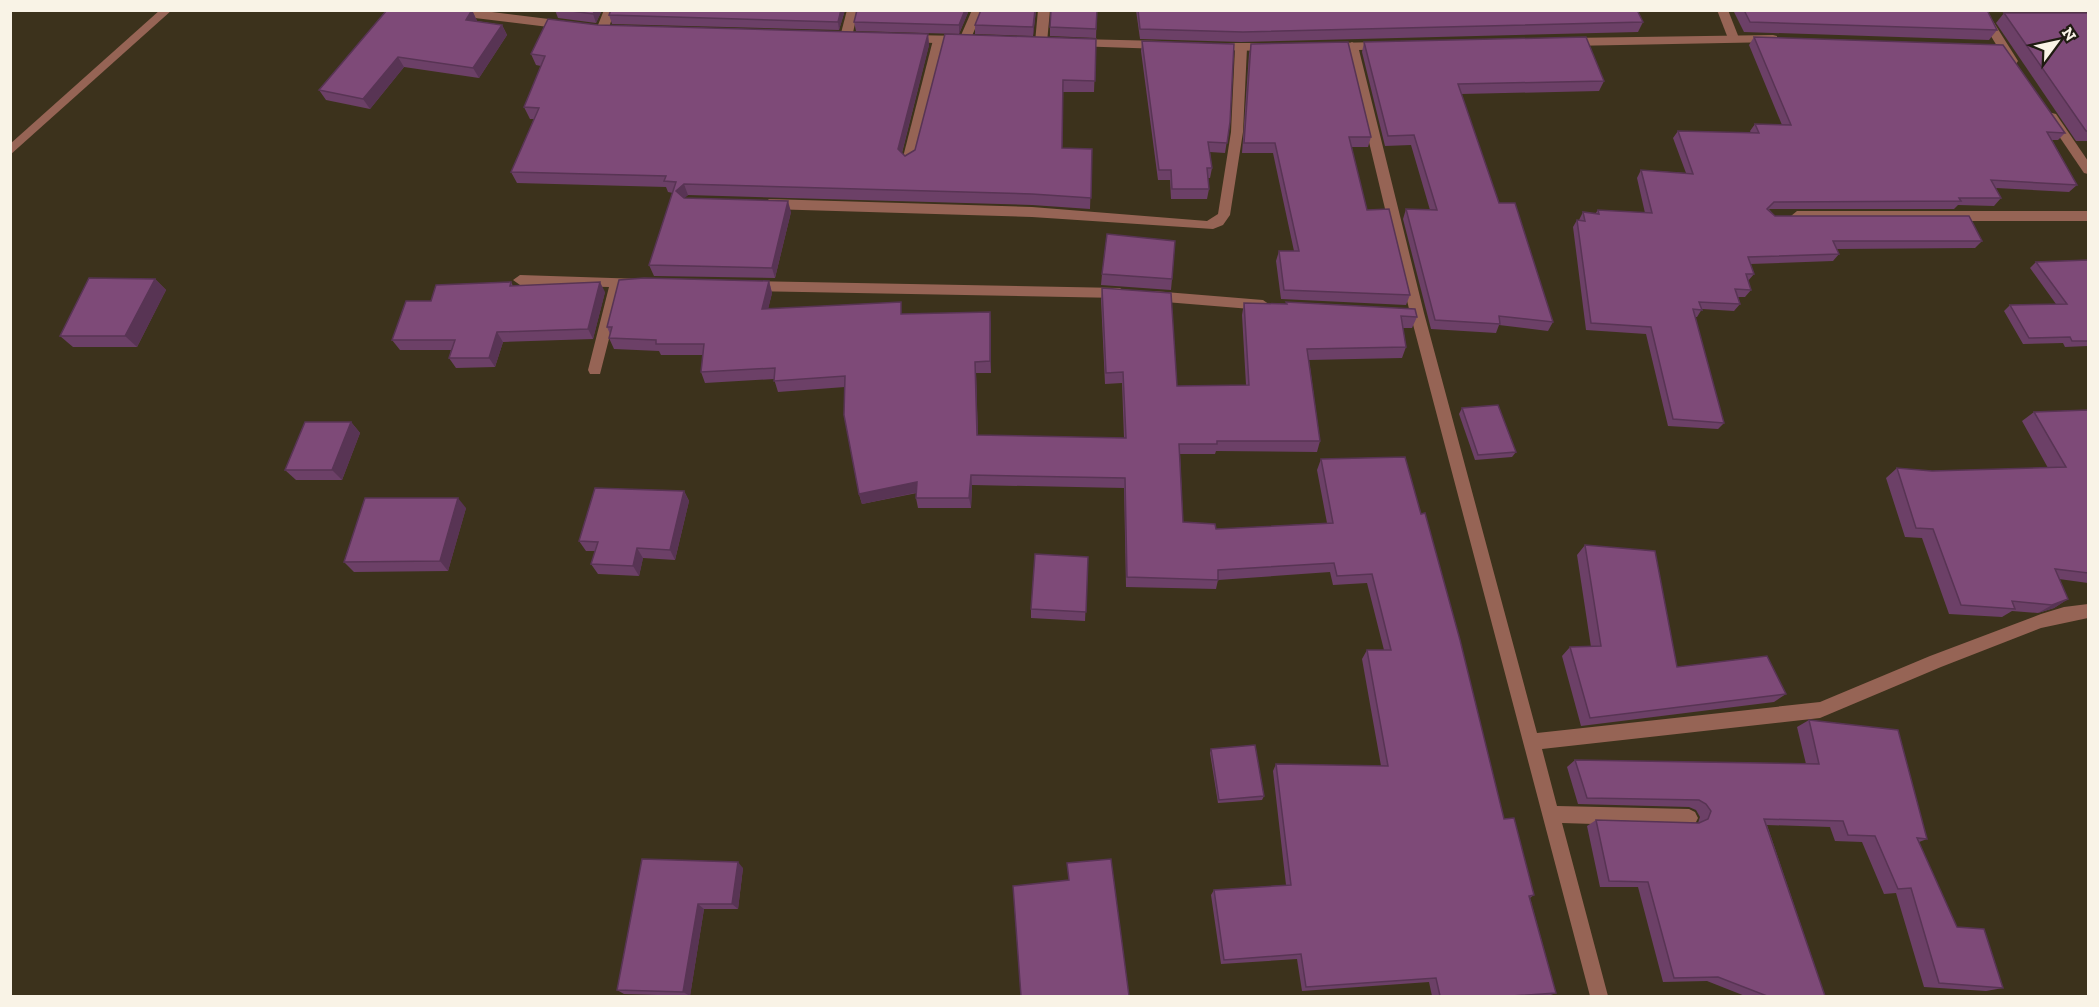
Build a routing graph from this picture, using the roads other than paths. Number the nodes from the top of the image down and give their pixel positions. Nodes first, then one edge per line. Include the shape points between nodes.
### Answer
1 (167, 10) edge
2 (442, 10) edge
3 (610, 10) edge
4 (853, 10) edge
5 (978, 10) edge
6 (1044, 10) edge
7 (1722, 10) edge
8 (1987, 16) edge
9 (846, 37) edge
10 (893, 38) edge
11 (1733, 38) junction
12 (939, 40) junction
13 (1791, 40) edge
14 (1554, 42) edge
15 (1400, 45) edge
16 (1171, 46) edge
17 (1352, 46) junction
18 (1206, 47) edge
19 (1286, 47) edge
20 (1319, 47) edge
21 (1241, 48) junction
22 (2021, 74) edge
23 (2042, 103) edge
24 (10, 151) edge
25 (908, 161) edge
26 (2088, 170) edge
27 (756, 203) edge
28 (1782, 216) edge
29 (2088, 216) edge
30 (520, 280) dead end
31 (617, 283) junction
32 (652, 283) edge
33 (734, 285) edge
34 (1273, 306) edge
35 (595, 370) dead end
36 (2088, 611) edge
37 (1530, 742) junction
38 (1550, 814) junction
39 (1689, 818) edge
40 (1599, 996) edge

1 - 24 street
2 - 3 street via 597,29
4 - 9 street
5 - 12 street via 970,40
6 - 16 street via 1047,42
7 - 11 street
8 - 22 street via 1995,45
10 - 12 street
11 - 13 street
11 - 14 street
12 - 25 street
15 - 17 street
17 - 20 street
17 - 37 street via 1411,313
18 - 21 street
19 - 21 street
21 - 27 street via 1237,147 1224,215 1208,226 1032,212
23 - 26 street
28 - 29 street
30 - 31 street
31 - 32 street
31 - 35 street
33 - 34 street via 1116,293
36 - 37 street via 2037,621 1820,710
37 - 38 street
38 - 39 street
38 - 40 street

